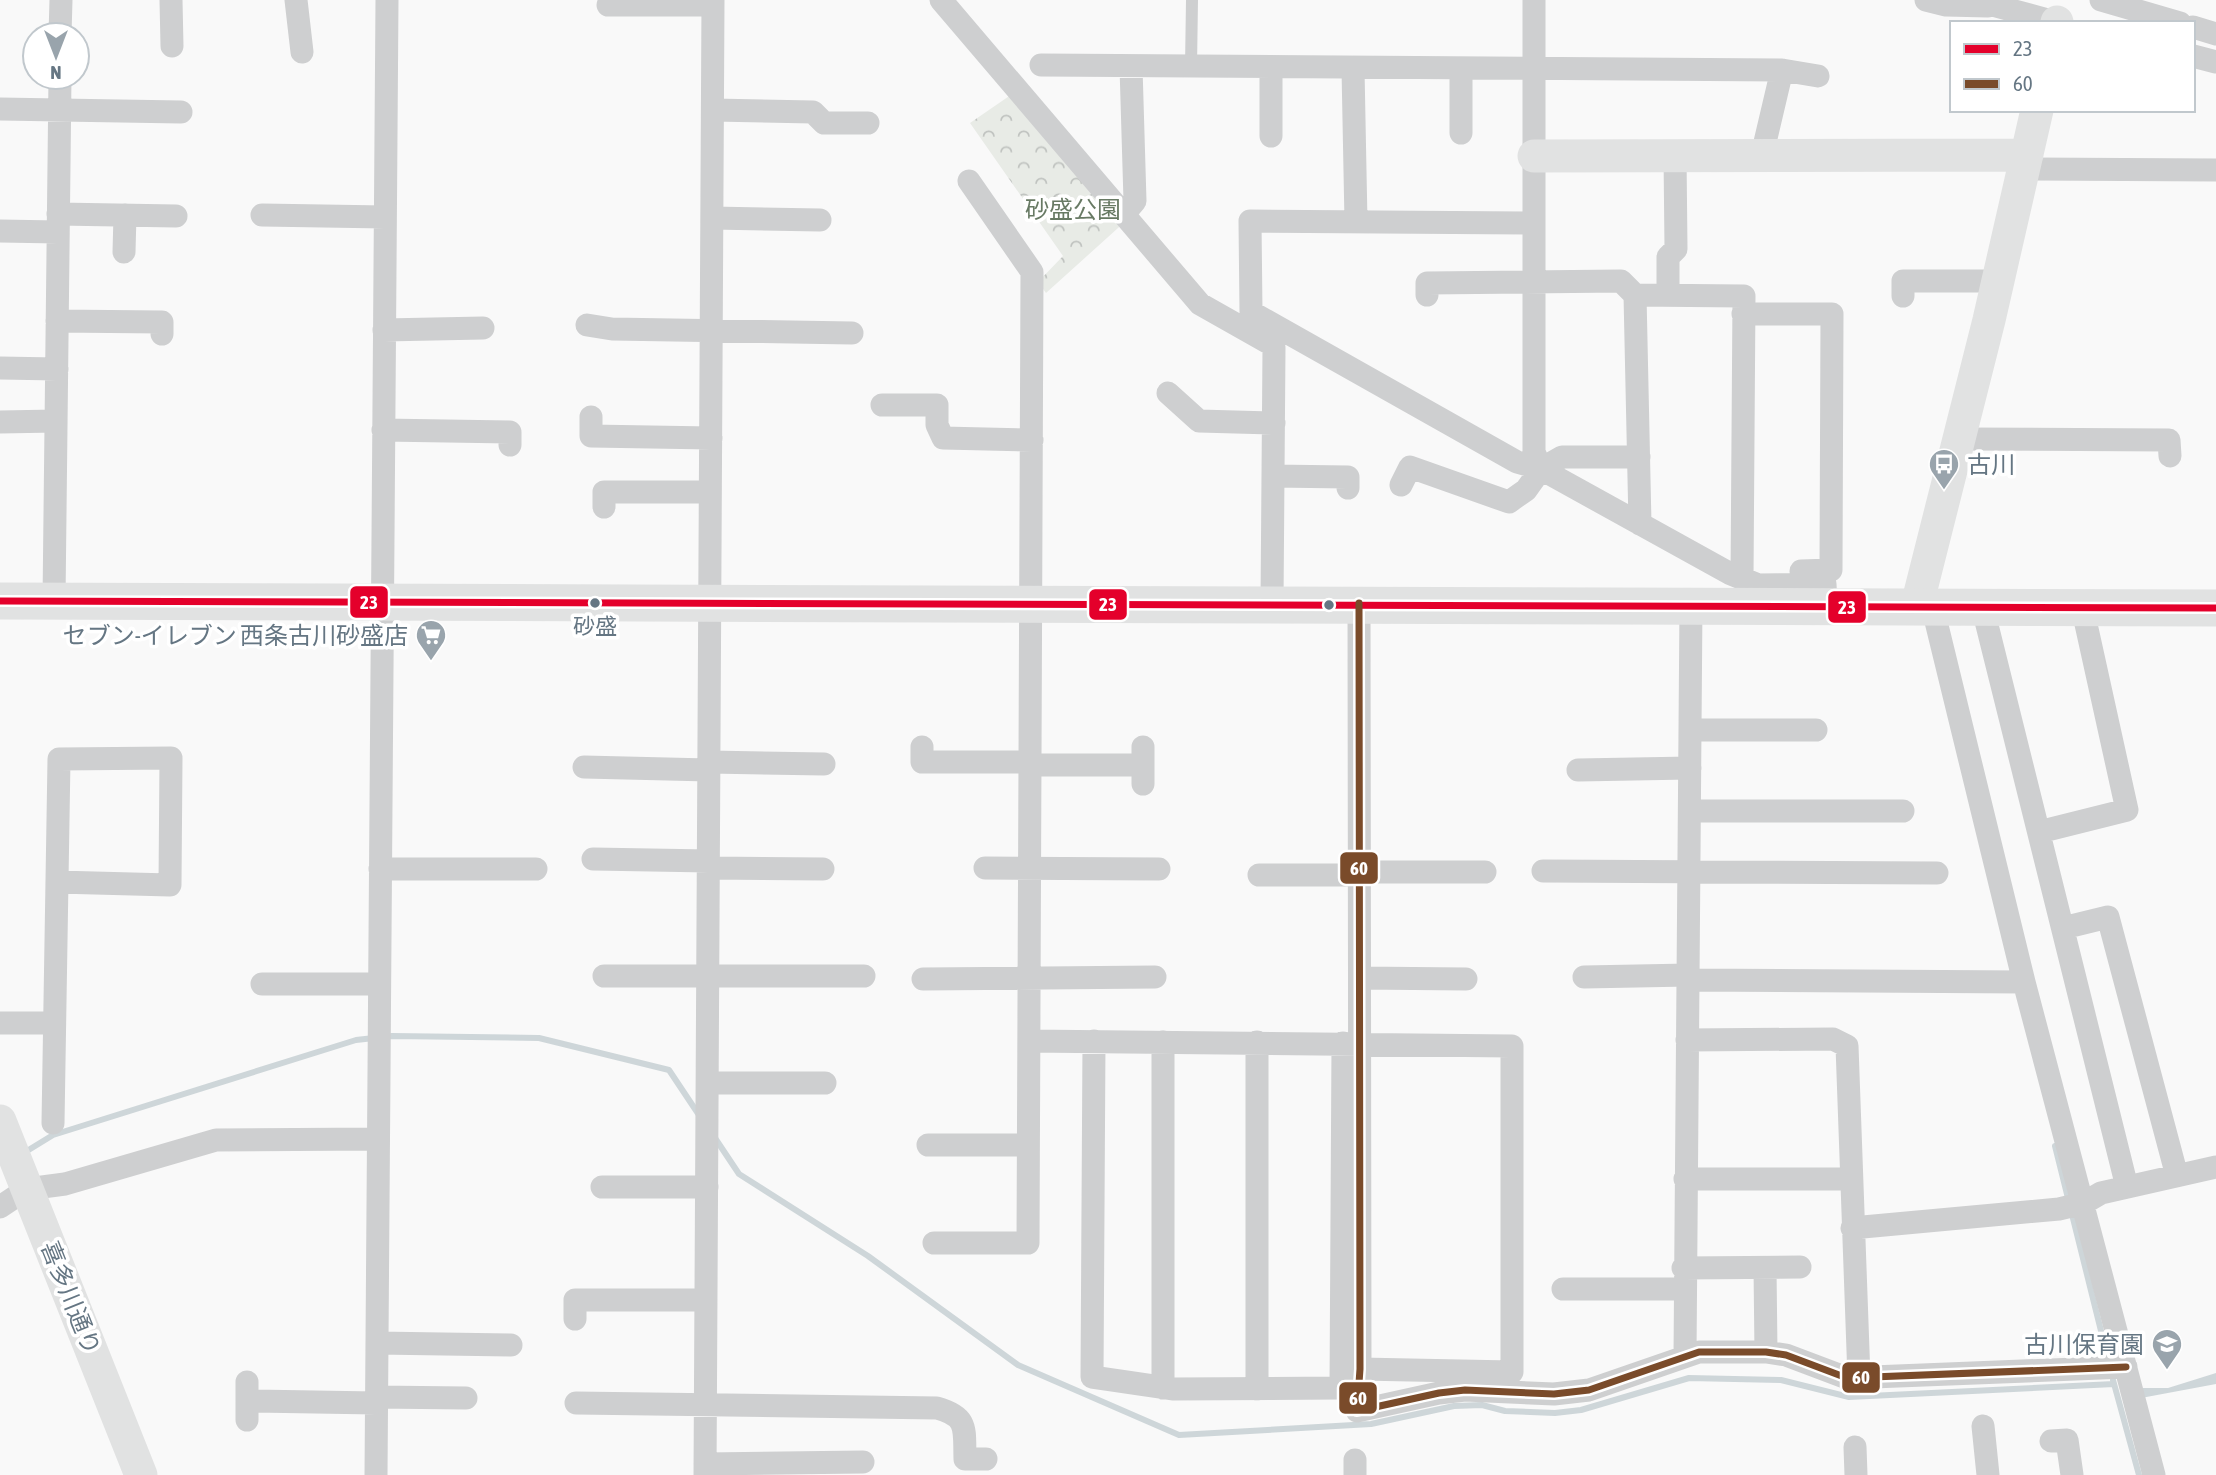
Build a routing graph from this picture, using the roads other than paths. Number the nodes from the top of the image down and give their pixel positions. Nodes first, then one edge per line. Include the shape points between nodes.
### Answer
1 (61, 0) edge
2 (171, 0) edge
3 (296, 0) edge
4 (387, 0) edge
5 (942, 0) edge
6 (1192, 0) edge
7 (1534, 0) edge
8 (1926, 0) edge
9 (2101, 0) edge
10 (713, 2) edge
11 (1981, 3) edge
12 (608, 5) dead end
13 (60, 21) edge
14 (2050, 21) edge
15 (2173, 21) edge
16 (2195, 28) edge
17 (2216, 34) edge
18 (172, 46) dead end
19 (302, 51) dead end
20 (2195, 57) edge
21 (2216, 62) edge
22 (1041, 65) dead end
23 (1131, 66) junction
24 (1191, 66) junction
25 (1271, 68) junction
26 (1353, 69) junction
27 (1461, 69) junction
28 (1534, 70) junction
29 (1782, 70) junction
30 (1818, 76) dead end
31 (60, 91) edge
32 (0, 109) edge
33 (60, 110) junction
34 (713, 110) junction
35 (181, 112) dead end
36 (2037, 112) edge
37 (868, 123) dead end
38 (1461, 133) dead end
39 (1271, 136) dead end
40 (1675, 155) junction
41 (1762, 155) junction
42 (1534, 156) junction
43 (2025, 162) junction
44 (2216, 170) edge
45 (969, 181) dead end
46 (1129, 210) junction
47 (125, 215) junction
48 (262, 215) dead end
49 (176, 216) dead end
50 (385, 217) junction
51 (712, 218) junction
52 (820, 220) dead end
53 (1356, 222) junction
54 (58, 223) junction
55 (1534, 223) junction
56 (0, 231) edge
57 (124, 252) dead end
58 (1998, 281) junction
59 (1534, 283) junction
60 (1427, 295) dead end
61 (1635, 295) junction
62 (1668, 295) junction
63 (1903, 296) dead end
64 (1743, 314) junction
65 (57, 321) junction
66 (587, 325) dead end
67 (483, 328) dead end
68 (384, 330) junction
69 (712, 331) junction
70 (852, 333) dead end
71 (162, 334) dead end
72 (1273, 336) junction
73 (0, 368) edge
74 (57, 369) junction
75 (1168, 393) dead end
76 (882, 405) dead end
77 (591, 417) dead end
78 (56, 421) junction
79 (0, 422) edge
80 (1274, 423) junction
81 (383, 430) junction
82 (711, 438) junction
83 (1959, 439) junction
84 (1032, 440) junction
85 (510, 445) dead end
86 (2170, 456) dead end
87 (1639, 457) junction
88 (1541, 469) junction
89 (1273, 476) junction
90 (1401, 485) dead end
91 (1348, 488) dead end
92 (710, 492) junction
93 (604, 507) dead end
94 (1640, 524) junction
95 (1742, 575) junction
96 (0, 601) edge
97 (54, 601) junction
98 (382, 601) junction
99 (710, 601) junction
100 (1032, 603) junction
101 (1272, 603) junction
102 (1359, 603) junction
103 (1690, 604) junction
104 (1826, 604) junction
105 (1924, 605) junction
106 (1982, 605) junction
107 (2082, 606) junction
108 (2216, 608) edge
109 (1690, 730) junction
110 (1816, 730) dead end
111 (922, 747) dead end
112 (824, 764) dead end
113 (1031, 764) junction
114 (1143, 765) dead end
115 (709, 766) junction
116 (584, 767) dead end
117 (1690, 768) junction
118 (1578, 770) dead end
119 (1690, 811) junction
120 (1903, 811) dead end
121 (2039, 832) junction
122 (593, 859) dead end
123 (709, 864) junction
124 (985, 868) dead end
125 (380, 869) junction
126 (536, 869) dead end
127 (823, 869) dead end
128 (1030, 869) junction
129 (1158, 869) dead end
130 (1543, 871) dead end
131 (1485, 872) dead end
132 (1690, 872) junction
133 (1359, 873) junction
134 (1937, 873) dead end
135 (1259, 875) dead end
136 (57, 882) junction
137 (2063, 928) junction
138 (604, 976) dead end
139 (708, 976) junction
140 (864, 976) dead end
141 (1029, 977) junction
142 (1155, 977) dead end
143 (1584, 977) dead end
144 (1689, 977) junction
145 (1360, 978) junction
146 (923, 979) dead end
147 (1466, 979) dead end
148 (2024, 982) junction
149 (262, 984) dead end
150 (379, 984) junction
151 (0, 1023) edge
152 (54, 1023) junction
153 (1687, 1040) junction
154 (1029, 1041) junction
155 (1094, 1041) junction
156 (1163, 1042) junction
157 (1257, 1042) junction
158 (1351, 1043) junction
159 (708, 1083) junction
160 (825, 1083) dead end
161 (53, 1123) dead end
162 (0, 1124) edge
163 (378, 1139) junction
164 (928, 1145) dead end
165 (1028, 1145) junction
166 (2216, 1167) edge
167 (2177, 1175) junction
168 (1685, 1179) junction
169 (1852, 1179) junction
170 (602, 1187) dead end
171 (707, 1187) junction
172 (2127, 1187) junction
173 (14, 1198) edge
174 (2084, 1203) junction
175 (1852, 1228) junction
176 (934, 1243) dead end
177 (1801, 1267) dead end
178 (1765, 1268) junction
179 (1683, 1279) junction
180 (1563, 1289) dead end
181 (706, 1300) junction
182 (575, 1319) dead end
183 (1351, 1329) junction
184 (377, 1343) junction
185 (511, 1345) dead end
186 (1766, 1352) junction
187 (1685, 1356) junction
188 (2126, 1367) junction
189 (1360, 1369) junction
190 (1859, 1378) junction
191 (1163, 1388) junction
192 (1257, 1389) junction
193 (466, 1398) dead end
194 (376, 1400) junction
195 (247, 1401) dead end
196 (576, 1402) dead end
197 (706, 1404) junction
198 (1983, 1426) dead end
199 (2051, 1441) dead end
200 (1855, 1447) dead end
201 (986, 1459) dead end
202 (863, 1462) dead end
203 (705, 1470) edge
204 (141, 1475) edge
205 (376, 1475) edge
206 (1856, 1475) edge
207 (1988, 1475) edge
208 (2072, 1475) edge
209 (2154, 1475) edge

1 - 13 street
2 - 18 street
3 - 19 street
4 - 50 street
5 - 46 street
6 - 24 lane
7 - 28 street
8 - 11 street via 1946,5
9 - 15 street
10 - 12 street
10 - 34 street
11 - 14 street
16 - 17 street
20 - 21 street
22 - 23 street
23 - 24 street
23 - 46 street
24 - 25 street
25 - 26 street
25 - 39 street
26 - 27 street
26 - 53 street
27 - 28 street
27 - 38 street
28 - 29 street
28 - 42 street
29 - 30 street
29 - 41 street
31 - 33 street
32 - 33 street
33 - 35 street
33 - 54 street
34 - 37 street via 813,112 824,123
34 - 51 street
36 - 43 street
40 - 41 street
40 - 42 street
40 - 62 street via 1676,249 1668,257
41 - 43 street
42 - 55 street
43 - 44 street
43 - 58 street
45 - 84 street via 1032,272
46 - 72 street via 1200,304
47 - 49 street
47 - 54 street
47 - 57 street
48 - 50 street
50 - 68 street
51 - 52 street
51 - 69 street
53 - 55 street
53 - 72 street via 1250,221 1251,312
54 - 56 street
54 - 65 street
55 - 59 street
58 - 63 street via 1903,281
58 - 83 street
59 - 60 street via 1427,283
59 - 61 street via 1621,281
59 - 88 street via 1534,452
61 - 62 street
61 - 87 street
62 - 64 street via 1744,296
64 - 95 street
64 - 95 street via 1832,314 1831,570
65 - 71 street via 163,322
65 - 74 street
66 - 69 street
67 - 68 street
68 - 81 street
69 - 70 street
69 - 82 street
72 - 80 street
72 - 88 street via 1517,462
73 - 74 street
74 - 78 street
75 - 80 street via 1199,421
76 - 84 street via 937,405 937,425 943,438
77 - 82 street via 591,436
78 - 79 street
78 - 97 street
80 - 89 street
81 - 85 street via 510,432
81 - 98 street
82 - 92 street
83 - 86 street via 2169,440
83 - 105 street
84 - 100 street
87 - 88 street via 1562,457
87 - 94 street
88 - 90 street via 1526,490 1509,502 1410,467
88 - 94 street
89 - 91 street via 1348,477
89 - 101 street
92 - 93 street via 604,492
92 - 99 street
94 - 95 street
95 - 104 street via 1758,584 1825,584
96 - 97 main road
97 - 98 main road
98 - 99 main road
98 - 125 street
99 - 100 main road
99 - 115 street
100 - 101 main road
100 - 113 street
101 - 102 main road
102 - 103 main road
102 - 133 street
103 - 104 main road
103 - 109 street
104 - 105 main road
105 - 106 main road
105 - 148 street
106 - 107 main road
106 - 121 street
107 - 108 main road
107 - 121 street via 2127,810
109 - 110 street
109 - 117 street
111 - 113 street via 922,762
112 - 115 street
113 - 114 street
113 - 128 street
115 - 116 street
115 - 123 street
117 - 118 street
117 - 119 street
119 - 120 street
119 - 132 street
121 - 137 street
122 - 123 street
123 - 127 street
123 - 139 street
124 - 128 street
125 - 126 street
125 - 150 street
128 - 129 street
128 - 141 street
130 - 132 street
131 - 133 street
132 - 134 street
132 - 144 street
133 - 135 street
133 - 145 street
136 - 136 street via 59,759 171,758 170,884
136 - 152 street
137 - 167 street via 2108,917
137 - 172 street
138 - 139 street
139 - 140 street
139 - 159 street
141 - 142 street
141 - 146 street
141 - 154 street
143 - 144 street
144 - 148 street
144 - 153 street
145 - 147 street
145 - 158 street
148 - 174 street
149 - 150 street
150 - 163 street
151 - 152 street
152 - 161 street
153 - 168 street
153 - 169 street via 1842,1041 1849,1052
154 - 155 street
154 - 165 street
155 - 156 street
155 - 191 street via 1092,1377
156 - 157 street
156 - 191 street
157 - 158 street
157 - 192 street
158 - 183 street
158 - 189 street via 1512,1046 1512,1372
159 - 160 street
159 - 171 street
162 - 173 street, 喜多川通り
163 - 173 street via 216,1140
163 - 184 street
164 - 165 street
165 - 176 street via 1028,1243
166 - 167 street
167 - 172 street
168 - 169 street
168 - 179 street
169 - 175 street
170 - 171 street
171 - 181 street
172 - 174 street via 2101,1192
173 - 204 street, 喜多川通り
174 - 175 street
174 - 188 street
175 - 190 street
177 - 178 street
178 - 179 street
178 - 186 street
179 - 180 street
179 - 187 street
181 - 182 street via 575,1300
181 - 197 street
183 - 189 street
183 - 192 street via 1341,1388
184 - 185 street
184 - 194 street
186 - 187 street
186 - 190 street
187 - 189 street via 1589,1390 1452,1392 1357,1412
188 - 190 street
188 - 209 street
191 - 192 street
193 - 194 street
194 - 195 street
194 - 205 street
196 - 197 street
197 - 201 street via 937,1408 958,1416 964,1424 965,1459
197 - 203 street
198 - 207 street
199 - 208 street via 2067,1440
200 - 206 street
202 - 203 street

